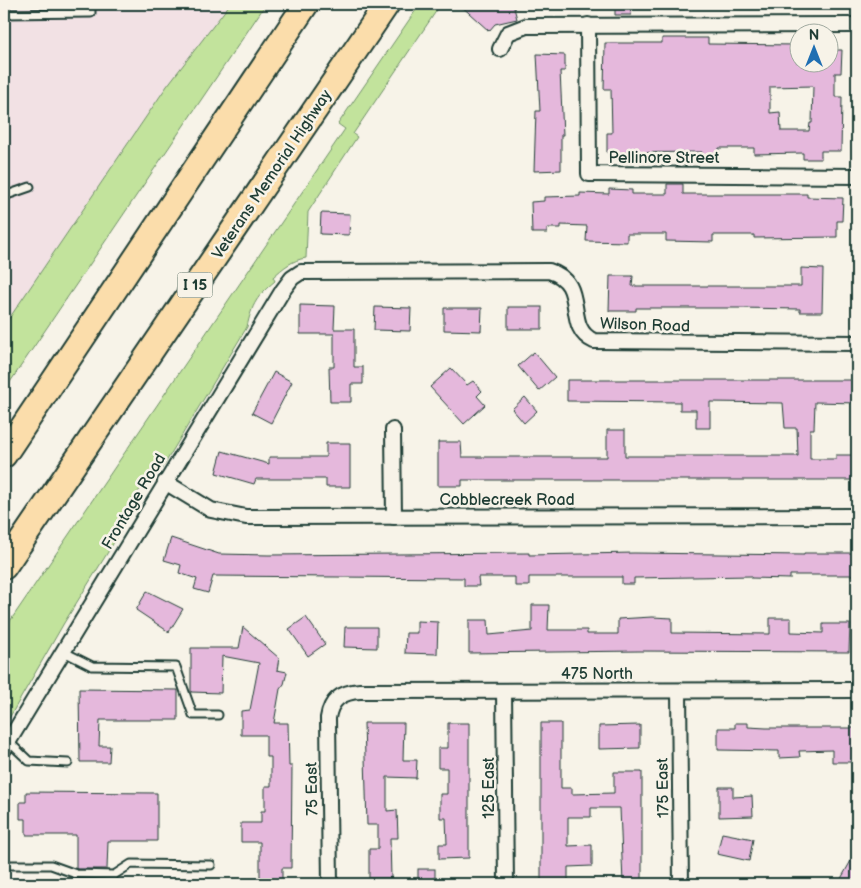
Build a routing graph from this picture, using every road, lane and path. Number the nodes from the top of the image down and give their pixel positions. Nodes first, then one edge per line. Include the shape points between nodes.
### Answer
1 (91, 4) edge
2 (306, 4) edge
3 (387, 4) edge
4 (4, 14) edge
5 (857, 25) edge
6 (588, 26) junction
7 (500, 49) dead end
8 (857, 176) edge
9 (30, 187) dead end
10 (4, 196) edge
11 (298, 274) joint
12 (857, 343) edge
13 (394, 430) dead end
14 (4, 454) edge
15 (165, 482) junction
16 (857, 516) edge
17 (394, 517) junction
18 (4, 567) edge
19 (62, 651) junction
20 (857, 690) edge
21 (504, 691) junction
22 (679, 691) junction
23 (338, 696) joint
24 (218, 715) dead end
25 (6, 745) edge
26 (68, 763) dead end
27 (4, 865) edge
28 (211, 866) dead end
29 (330, 884) edge
30 (506, 884) edge
31 (681, 884) edge

1 - 4 lane via 91,13
2 - 14 highway
3 - 18 highway, Veterans Memorial Highway / I 15
5 - 6 street
6 - 7 street via 516,28 508,33
6 - 8 street, Pellinore Street via 589,174
9 - 10 lane
11 - 12 street, Wilson Road via 311,271 549,271 560,276 569,286 575,298 580,329 594,341
11 - 15 street, Frontage Road via 283,290
13 - 17 street
15 - 17 street, Cobblecreek Road via 201,506 234,516
15 - 19 street, Frontage Road
16 - 17 street, Cobblecreek Road
19 - 24 lane via 92,666 176,667 193,715
19 - 25 street, Frontage Road
20 - 22 street, 475 North
21 - 22 street, 475 North
21 - 23 street, 475 North via 360,691
21 - 30 street, 125 East
22 - 31 street, 175 East
23 - 29 street, 75 East via 328,718
25 - 26 lane via 29,762
27 - 28 lane via 51,866 76,874 114,875 131,864

